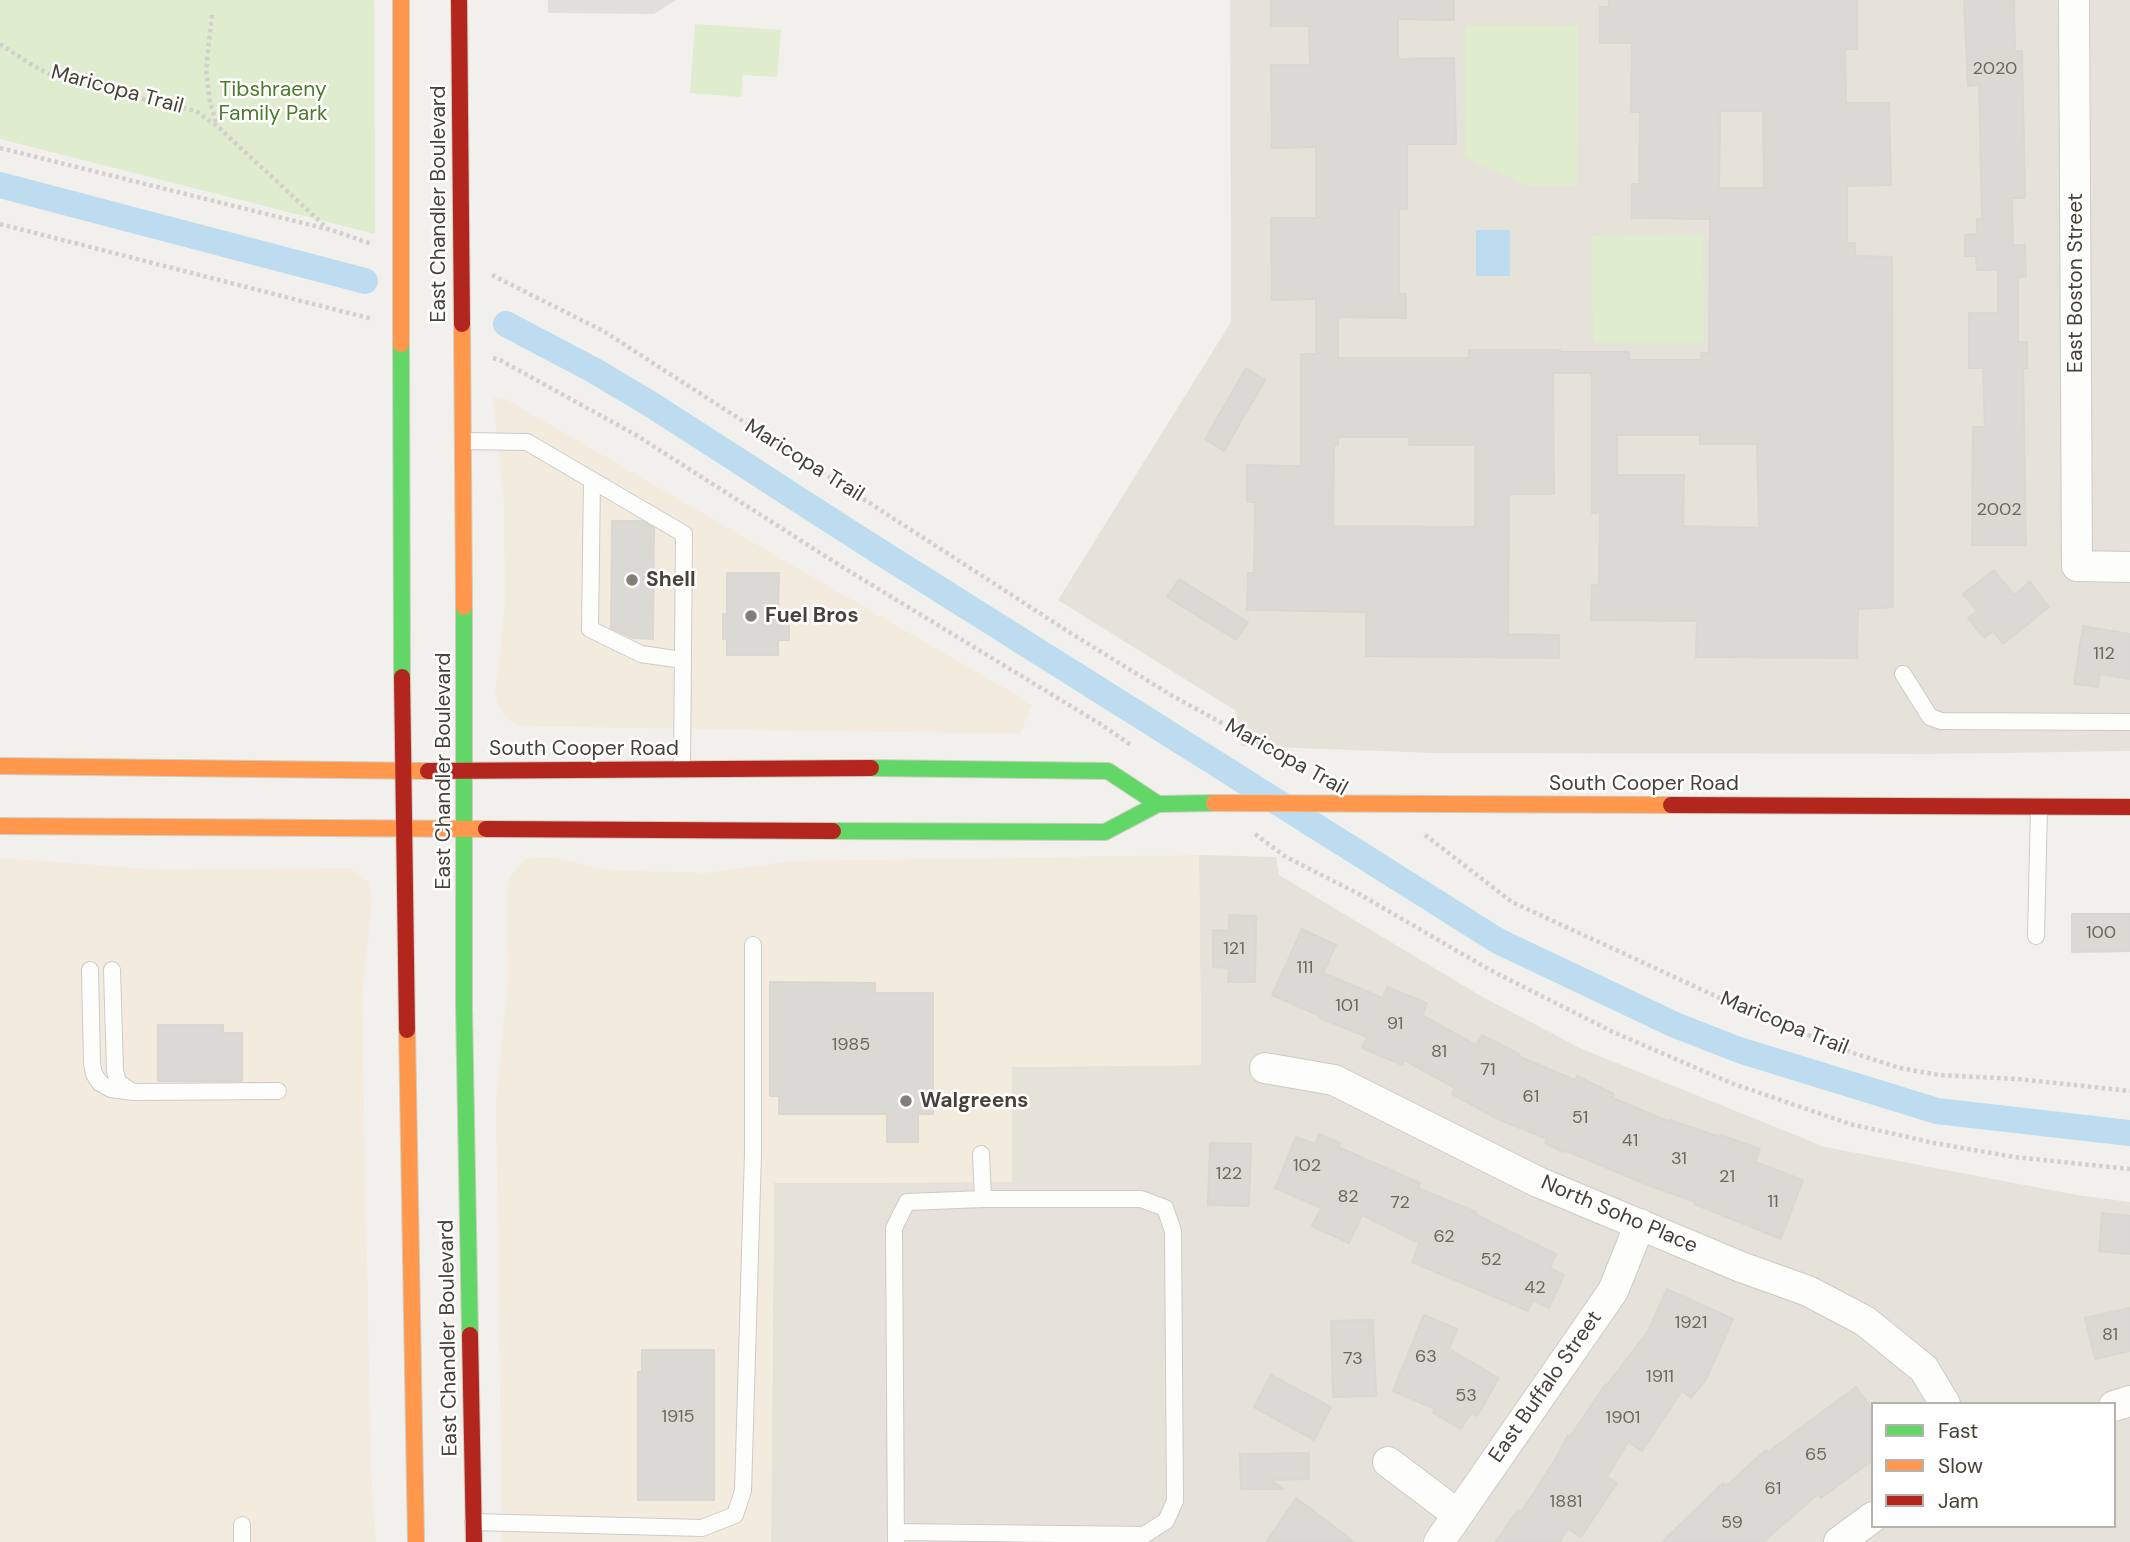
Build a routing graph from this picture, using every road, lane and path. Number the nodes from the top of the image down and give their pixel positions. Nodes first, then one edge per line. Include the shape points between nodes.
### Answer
1 (401, 0) edge
2 (459, 0) edge
3 (2074, 0) edge
4 (212, 15) dead end
5 (0, 44) edge
6 (217, 126) junction
7 (0, 148) edge
8 (0, 224) edge
9 (328, 229) junction
10 (362, 242) dead end
11 (500, 278) dead end
12 (364, 315) dead end
13 (463, 441) junction
14 (592, 480) junction
15 (2130, 567) edge
16 (682, 660) junction
17 (1903, 674) dead end
18 (2130, 722) edge
19 (0, 766) edge
20 (403, 769) junction
21 (682, 769) junction
22 (464, 771) junction
23 (1317, 775) dead end
24 (1158, 803) junction
25 (2039, 807) junction
26 (2130, 807) edge
27 (0, 826) edge
28 (405, 828) junction
29 (465, 828) junction
30 (1420, 832) dead end
31 (2036, 936) dead end
32 (753, 945) dead end
33 (112, 970) dead end
34 (90, 971) dead end
35 (1265, 1068) dead end
36 (278, 1091) dead end
37 (2130, 1091) edge
38 (133, 1092) junction
39 (981, 1154) dead end
40 (983, 1199) junction
41 (1640, 1224) junction
42 (1944, 1402) edge
43 (1388, 1462) dead end
44 (1457, 1514) junction
45 (1871, 1518) edge
46 (468, 1522) junction
47 (630, 1534) edge
48 (896, 1537) edge
49 (416, 1542) edge
50 (474, 1542) edge
51 (1439, 1542) edge
52 (1839, 1542) edge

1 - 20 main road, East Chandler Boulevard
2 - 13 main road, East Chandler Boulevard
3 - 15 street, East Boston Street via 2077,566
4 - 6 path via 206,70
5 - 6 path, Maricopa Trail via 64,81 196,111
6 - 9 path, Maricopa Trail
7 - 9 path
8 - 12 path
9 - 10 path, Maricopa Trail
11 - 23 path, Maricopa Trail via 605,332 1072,634
13 - 14 lane via 527,442
13 - 22 main road, East Chandler Boulevard
14 - 16 lane via 684,534
14 - 16 lane via 590,629 641,654
16 - 21 lane
17 - 18 lane via 1930,716 1941,721
19 - 20 main road, South Cooper Road
20 - 22 main road, South Cooper Road
20 - 28 main road, East Chandler Boulevard
21 - 22 main road, South Cooper Road
21 - 24 main road, South Cooper Road via 1108,771
22 - 29 main road, East Chandler Boulevard
24 - 25 main road, South Cooper Road
24 - 29 main road, South Cooper Road via 1105,832
25 - 26 main road, South Cooper Road
25 - 31 lane
27 - 28 main road, South Cooper Road
28 - 29 main road, South Cooper Road
28 - 49 main road, East Chandler Boulevard via 422,1523
29 - 46 main road, East Chandler Boulevard
30 - 37 path, Maricopa Trail via 1512,902 1748,1011 1856,1054 1939,1075
32 - 47 lane via 753,1153 743,1491 735,1515 702,1528
33 - 38 lane via 115,1071 118,1082
34 - 38 lane via 94,1074 111,1089
35 - 41 street, North Soho Place via 1334,1080 1538,1182
36 - 38 lane
39 - 40 lane
40 - 48 lane via 907,1202 894,1228
40 - 48 lane via 1141,1199 1165,1208 1173,1231 1175,1501 1166,1521 1144,1535
41 - 42 street, North Soho Place via 1808,1291 1865,1321 1924,1369
41 - 44 street, East Buffalo Street via 1613,1291
43 - 44 street
44 - 51 street, East Buffalo Street
45 - 52 street
46 - 47 lane
46 - 50 main road, East Chandler Boulevard

